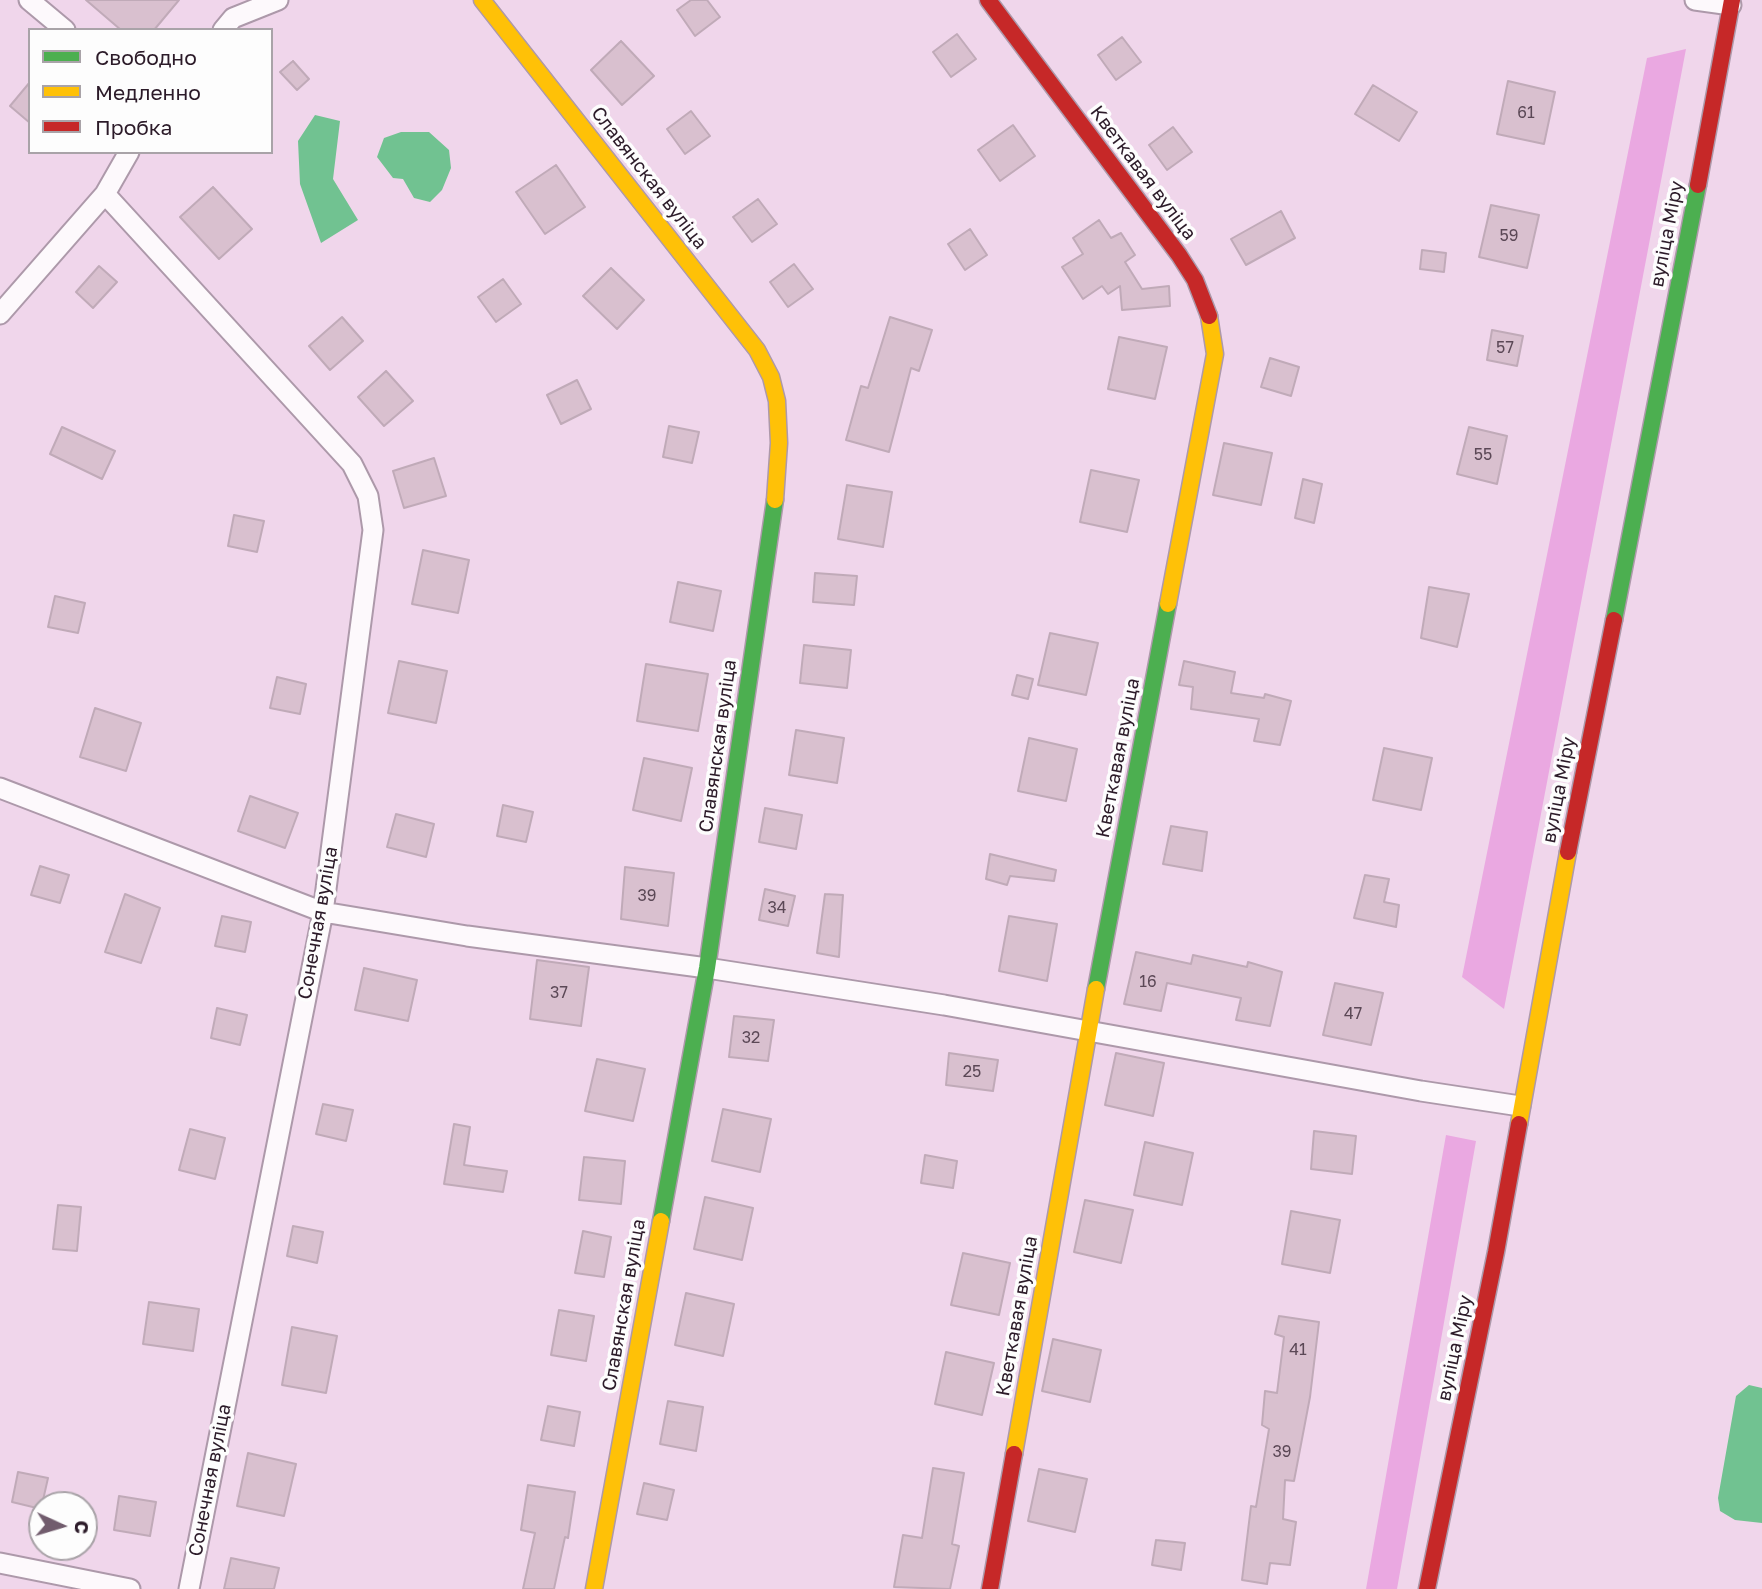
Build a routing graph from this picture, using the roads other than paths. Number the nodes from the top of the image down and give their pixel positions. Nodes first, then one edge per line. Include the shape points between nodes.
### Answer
1 (29, 0) edge
2 (278, 0) edge
3 (482, 0) edge
4 (988, 0) edge
5 (1695, 0) edge
6 (1732, 3) edge
7 (63, 28) edge
8 (224, 28) edge
9 (128, 154) edge
10 (106, 194) junction
11 (0, 314) edge
12 (0, 788) edge
13 (323, 912) junction
14 (706, 968) junction
15 (1088, 1032) junction
16 (1520, 1105) junction
17 (0, 1563) edge
18 (130, 1589) edge
19 (189, 1589) edge
20 (594, 1589) edge
21 (990, 1589) edge
22 (1427, 1589) edge

1 - 7 street
2 - 8 street via 233,18
3 - 14 street, Славянская вуліца via 757,349 777,401 777,487
4 - 15 street, Кветкавая вуліца via 1190,272 1209,313 1215,354
5 - 6 street
6 - 16 street, вуліца Міру
9 - 10 street
10 - 11 street
10 - 13 street, Сонечная вуліца via 352,464 368,496 373,530
12 - 13 street
13 - 14 street
13 - 19 street, Сонечная вуліца
14 - 15 street
14 - 20 street, Славянская вуліца
15 - 16 street
15 - 21 street, Кветкавая вуліца
16 - 22 street, вуліца Міру via 1496,1252
17 - 18 street

